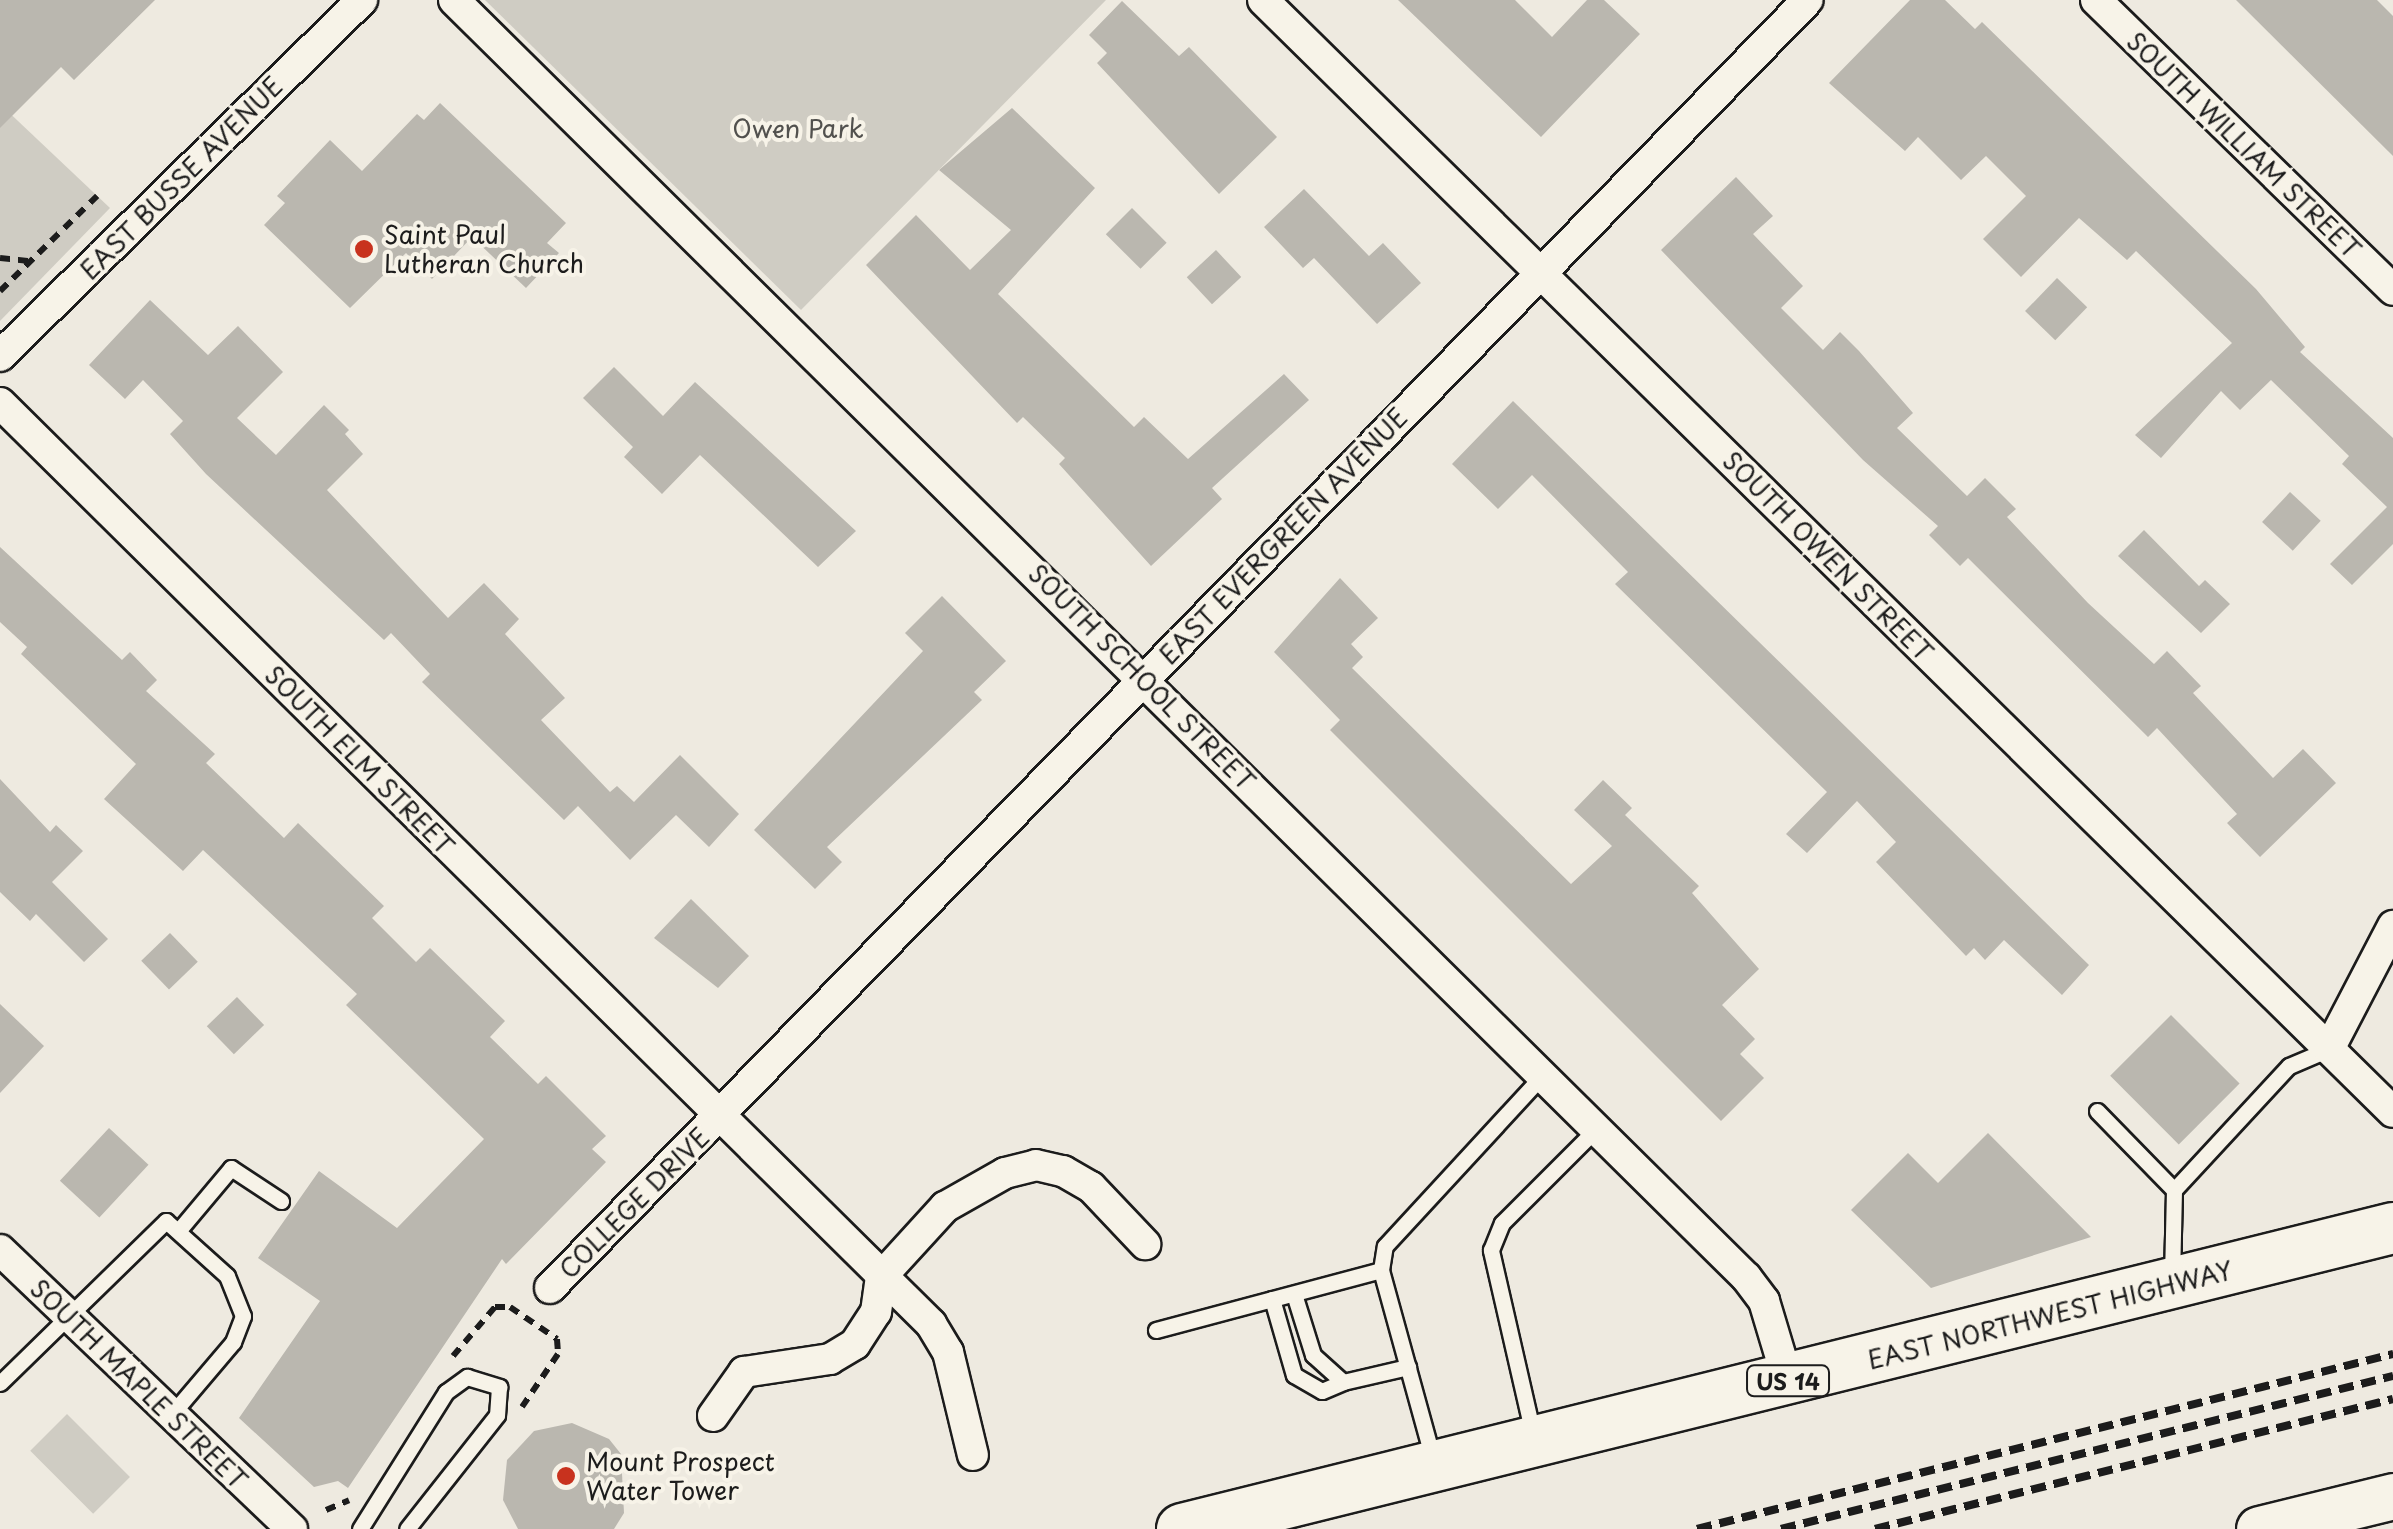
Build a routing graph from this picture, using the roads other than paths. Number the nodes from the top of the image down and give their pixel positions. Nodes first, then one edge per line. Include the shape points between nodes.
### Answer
1 (362, 0) edge
2 (454, 0) edge
3 (1263, 0) edge
4 (1808, 0) edge
5 (2096, 0) edge
6 (1540, 272) junction
7 (2393, 290) edge
8 (0, 356) edge
9 (0, 402) edge
10 (1142, 678) junction
11 (2393, 926) edge
12 (2330, 1049) junction
13 (1543, 1076) junction
14 (2097, 1110) dead end
15 (2393, 1112) edge
16 (719, 1117) junction
17 (1596, 1129) junction
18 (2174, 1190) junction
19 (281, 1201) dead end
20 (2393, 1228) edge
21 (178, 1230) junction
22 (1145, 1244) dead end
23 (0, 1250) edge
24 (1381, 1270) junction
25 (881, 1277) junction
26 (2172, 1284) junction
27 (550, 1288) dead end
28 (1294, 1294) junction
29 (1272, 1299) junction
30 (68, 1314) junction
31 (1156, 1330) dead end
32 (1408, 1366) junction
33 (1788, 1381) junction
34 (1343, 1382) junction
35 (0, 1384) edge
36 (171, 1414) junction
37 (713, 1416) dead end
38 (1535, 1444) junction
39 (973, 1456) dead end
40 (1435, 1468) junction
41 (2393, 1496) edge
42 (2331, 1521) edge
43 (285, 1523) edge
44 (360, 1529) edge
45 (407, 1529) edge
46 (1182, 1529) edge
47 (2259, 1529) edge

1 - 8 street, EAST BUSSE AVENUE
2 - 10 street, SOUTH SCHOOL STREET
3 - 6 street, SOUTH OWEN STREET
4 - 6 street, EAST EVERGREEN AVENUE
5 - 7 street, SOUTH WILLIAM STREET
6 - 10 street, EAST EVERGREEN AVENUE
6 - 12 street, SOUTH OWEN STREET
9 - 16 street, SOUTH ELM STREET
10 - 13 street, SOUTH SCHOOL STREET
10 - 16 street, EAST EVERGREEN AVENUE
11 - 12 street
12 - 15 street, SOUTH OWEN STREET
12 - 18 lane via 2289,1066
13 - 17 street, SOUTH SCHOOL STREET
13 - 24 lane via 1396,1229
14 - 18 lane
16 - 25 street, SOUTH ELM STREET
16 - 27 street, COLLEGE DRIVE
17 - 33 street, SOUTH SCHOOL STREET via 1746,1278 1764,1302
17 - 38 lane via 1502,1223 1491,1250
18 - 26 lane
19 - 21 lane via 231,1168
20 - 26 main road, EAST NORTHWEST HIGHWAY / US 14
21 - 30 lane via 166,1221
21 - 36 lane via 228,1276 242,1316 232,1342
22 - 25 street via 1091,1188 1036,1165 946,1207
23 - 30 street, SOUTH MAPLE STREET
24 - 28 lane
24 - 32 lane
25 - 37 street via 876,1312 854,1344 830,1360 744,1372
25 - 39 street, SOUTH ELM STREET via 942,1338
26 - 33 main road, EAST NORTHWEST HIGHWAY / US 14
28 - 29 lane
28 - 34 lane via 1313,1356
29 - 31 lane
29 - 34 lane via 1294,1375 1322,1391
30 - 35 lane
30 - 36 street, SOUTH MAPLE STREET
32 - 34 lane
32 - 40 lane
33 - 38 main road, EAST NORTHWEST HIGHWAY / US 14
36 - 43 street, SOUTH MAPLE STREET
38 - 40 main road, EAST NORTHWEST HIGHWAY / US 14
40 - 46 main road, EAST NORTHWEST HIGHWAY / US 14
41 - 42 street
42 - 47 street
44 - 45 lane via 446,1392 467,1377 498,1387 497,1415

